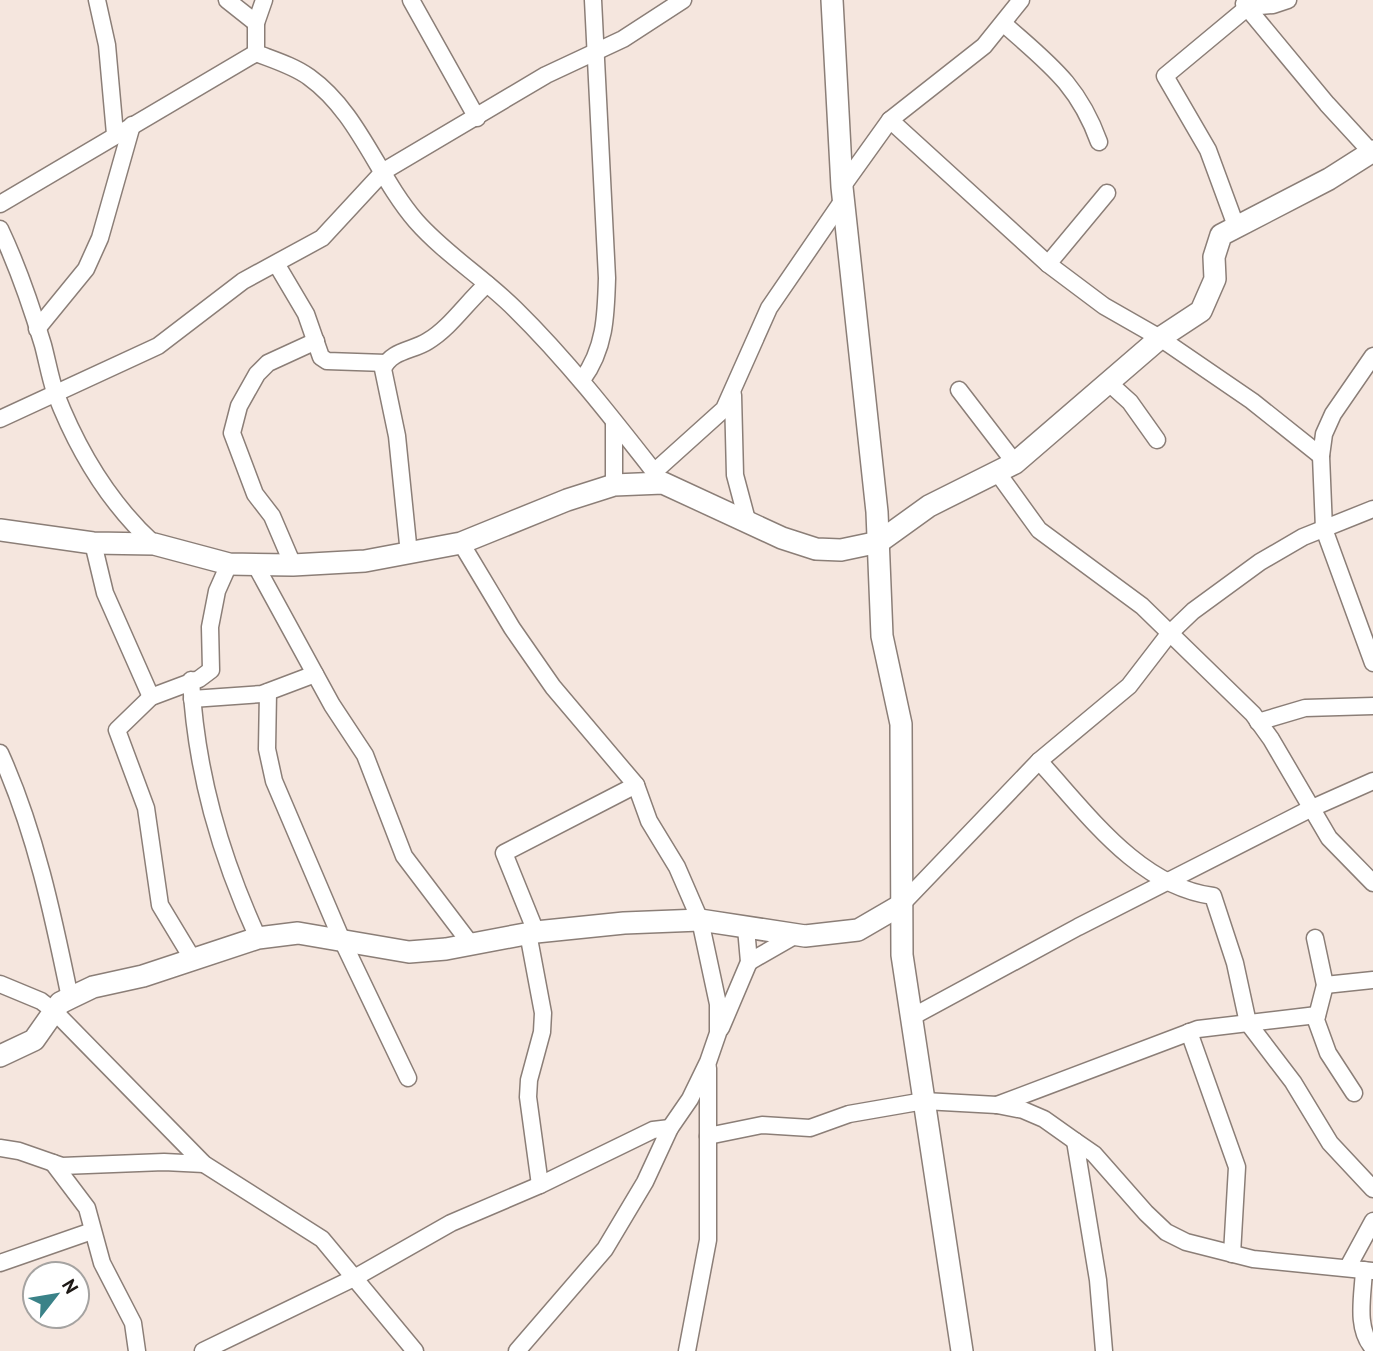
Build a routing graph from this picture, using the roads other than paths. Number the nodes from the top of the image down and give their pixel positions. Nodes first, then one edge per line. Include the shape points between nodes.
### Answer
1 (97, 0) edge
2 (227, 0) edge
3 (264, 0) edge
4 (411, 0) edge
5 (593, 0) edge
6 (683, 0) edge
7 (832, 0) edge
8 (1021, 0) edge
9 (1288, 0) edge
10 (1244, 3) edge
11 (256, 23) junction
12 (1004, 24) junction
13 (256, 53) junction
14 (594, 55) junction
15 (477, 118) junction
16 (890, 120) junction
17 (132, 125) junction
18 (115, 134) junction
19 (1099, 142) dead end
20 (1372, 152) edge
21 (384, 171) junction
22 (843, 193) junction
23 (1107, 193) dead end
24 (0, 204) edge
25 (1236, 226) junction
26 (0, 229) edge
27 (277, 264) junction
28 (1048, 264) junction
29 (487, 284) junction
30 (37, 329) junction
31 (1160, 338) junction
32 (316, 341) junction
33 (1372, 361) edge
34 (386, 363) junction
35 (582, 380) junction
36 (1109, 383) junction
37 (959, 390) dead end
38 (55, 391) junction
39 (733, 393) junction
40 (0, 419) edge
41 (614, 423) junction
42 (1157, 440) dead end
43 (1321, 456) junction
44 (1006, 467) junction
45 (659, 477) junction
46 (614, 485) junction
47 (1373, 509) edge
48 (747, 520) junction
49 (1324, 529) junction
50 (0, 530) edge
51 (878, 542) junction
52 (93, 543) junction
53 (461, 543) junction
54 (154, 544) junction
55 (410, 554) junction
56 (229, 564) junction
57 (293, 565) junction
58 (256, 566) junction
59 (1169, 634) junction
60 (1373, 663) edge
61 (315, 674) junction
62 (191, 680) junction
63 (268, 692) junction
64 (151, 697) junction
65 (192, 699) junction
66 (1373, 706) edge
67 (1258, 722) junction
68 (0, 753) edge
69 (1039, 761) junction
70 (1373, 781) edge
71 (636, 785) junction
72 (1310, 809) junction
73 (1373, 883) edge
74 (1166, 884) junction
75 (901, 905) junction
76 (700, 920) junction
77 (746, 928) junction
78 (532, 932) junction
79 (796, 935) junction
80 (258, 938) junction
81 (341, 938) junction
82 (1315, 938) dead end
83 (470, 943) junction
84 (192, 958) junction
85 (749, 962) junction
86 (1373, 980) edge
87 (0, 984) edge
88 (1325, 985) junction
89 (62, 1005) junction
90 (1317, 1015) junction
91 (910, 1018) junction
92 (1248, 1023) junction
93 (1189, 1032) junction
94 (718, 1033) junction
95 (0, 1056) edge
96 (708, 1062) junction
97 (408, 1078) dead end
98 (1354, 1093) dead end
99 (924, 1101) junction
100 (997, 1105) junction
101 (670, 1128) junction
102 (708, 1136) junction
103 (1075, 1140) junction
104 (0, 1148) edge
105 (53, 1163) junction
106 (204, 1164) junction
107 (540, 1185) junction
108 (1373, 1189) edge
109 (1373, 1221) edge
110 (92, 1231) junction
111 (1232, 1254) junction
112 (0, 1263) edge
113 (1362, 1269) edge
114 (356, 1277) junction
115 (1366, 1347) edge
116 (137, 1351) edge
117 (203, 1351) edge
118 (415, 1351) edge
119 (517, 1351) edge
120 (687, 1351) edge
121 (962, 1351) edge
122 (1104, 1351) edge

1 - 18 street via 107,45
2 - 11 street
3 - 11 street
4 - 15 street
5 - 14 street
6 - 14 street
7 - 22 street
8 - 12 street
9 - 10 street via 1273,5
10 - 20 street
10 - 25 street via 1165,76 1208,150
11 - 13 street
12 - 16 street via 984,46
12 - 19 street via 1076,92
13 - 17 street
13 - 21 street via 292,67 322,88 346,114
14 - 15 street via 546,75
14 - 35 street via 606,321 601,345
15 - 21 street
16 - 22 street
16 - 28 street
17 - 18 street
17 - 30 street via 100,238 86,269
18 - 24 street
20 - 25 street
21 - 27 street via 335,228
21 - 29 street via 418,223
22 - 39 street via 769,308
22 - 51 street
23 - 28 street
25 - 31 street via 1220,235 1216,244 1215,279 1206,304
26 - 30 street via 22,275
27 - 32 street
27 - 38 street via 243,281 158,345
28 - 31 street via 1104,306
29 - 34 street via 431,339
29 - 35 street
30 - 38 street
31 - 36 street
31 - 43 street via 1252,401
32 - 34 street via 327,361
32 - 57 street via 268,363 257,374 239,406 232,433 255,494 272,516
33 - 43 street via 1333,414
34 - 55 street via 383,369 397,436
35 - 41 street
36 - 42 street via 1130,402
36 - 44 street
37 - 44 street
38 - 40 street
38 - 54 street via 100,482
39 - 45 street via 724,409
39 - 48 street via 735,475
41 - 45 street
41 - 46 street
43 - 49 street
44 - 51 street via 929,506
44 - 59 street via 1039,530 1116,585
45 - 46 street
45 - 48 street
46 - 53 street
47 - 49 street
48 - 51 street via 816,549 841,550
49 - 59 street via 1260,562
49 - 60 street
50 - 52 street
51 - 75 street via 882,636 901,724
52 - 54 street
52 - 64 street via 104,593
53 - 55 street
53 - 71 street via 554,687
54 - 56 street
55 - 57 street
56 - 58 street
56 - 62 street via 210,627 211,670 207,676
57 - 58 street
58 - 61 street
59 - 67 street
59 - 69 street via 1129,686
61 - 63 street
61 - 83 street via 365,755 404,856
62 - 64 street
62 - 65 street
63 - 65 street
63 - 81 street via 267,749 274,781
64 - 84 street via 117,730 117,736 146,808 160,905
65 - 80 street via 200,773 215,831
66 - 67 street via 1305,708
67 - 72 street
68 - 89 street via 26,817 56,931
69 - 74 street via 1110,838
69 - 75 street
70 - 72 street
71 - 76 street via 649,821 677,867
71 - 78 street via 504,853
72 - 73 street via 1329,838
72 - 74 street
74 - 91 street
74 - 92 street via 1214,898
75 - 79 street via 858,930
75 - 91 street
76 - 77 street
76 - 78 street
76 - 94 street via 712,968
77 - 79 street
77 - 85 street
78 - 83 street
78 - 107 street via 543,1013 528,1097
79 - 85 street
80 - 81 street via 298,933
80 - 84 street
81 - 83 street via 409,952
81 - 97 street
82 - 88 street
84 - 89 street via 93,988
85 - 94 street
86 - 88 street
87 - 89 street
88 - 90 street
89 - 95 street via 34,1040
89 - 106 street
90 - 92 street
90 - 98 street via 1328,1053
91 - 99 street
92 - 93 street
92 - 108 street via 1293,1082 1330,1143
93 - 100 street
93 - 111 street via 1237,1167
94 - 96 street
96 - 101 street
96 - 102 street
99 - 100 street
99 - 102 street via 849,1114 810,1128 762,1125
99 - 121 street
100 - 103 street via 1044,1119
101 - 107 street via 653,1130
101 - 119 street via 606,1249
102 - 120 street via 708,1240
103 - 111 street via 1094,1154 1166,1231 1186,1242
103 - 122 street via 1098,1280
104 - 105 street
105 - 106 street via 86,1167
105 - 110 street via 87,1208
106 - 114 street via 322,1239
107 - 114 street via 452,1223
109 - 113 street
110 - 112 street
110 - 116 street via 102,1263 129,1311
111 - 113 street
113 - 115 street
114 - 117 street
114 - 118 street

